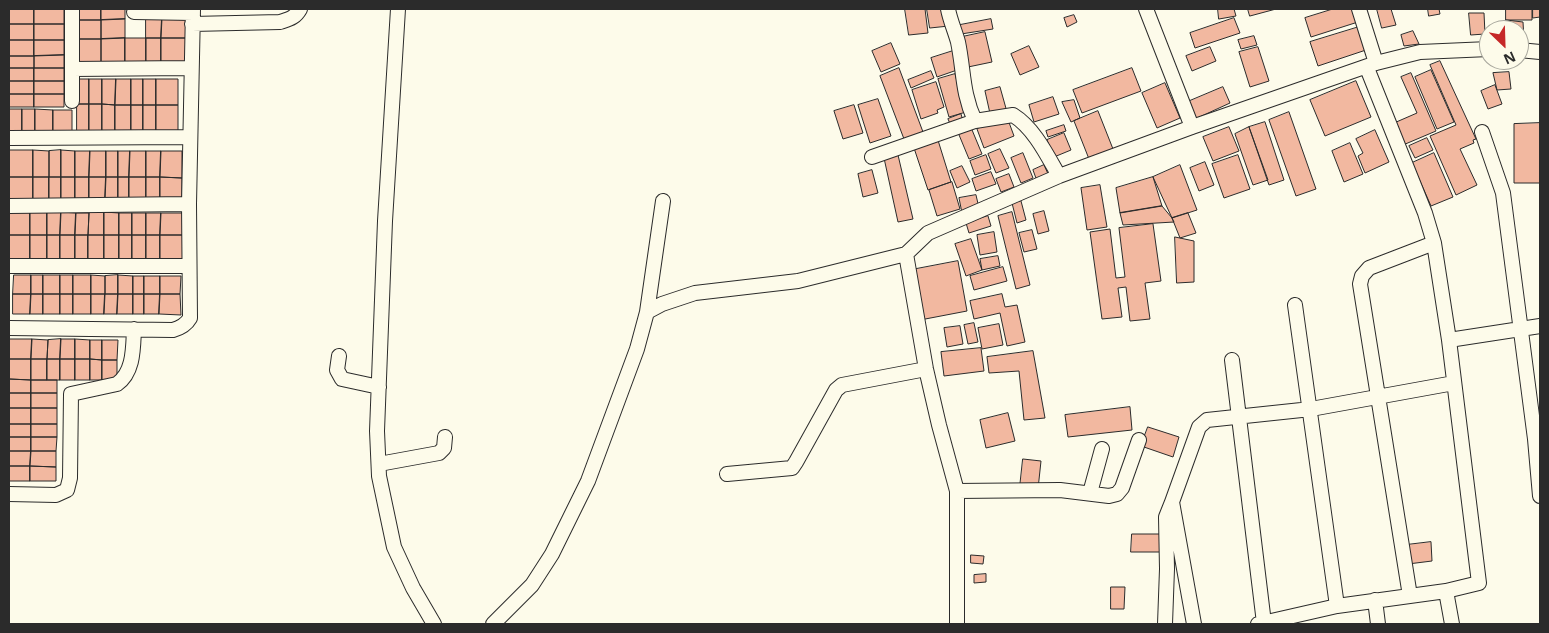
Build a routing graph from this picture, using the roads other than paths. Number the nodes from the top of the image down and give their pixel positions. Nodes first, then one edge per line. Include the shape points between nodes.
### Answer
1 (72, 9) edge
2 (300, 9) edge
3 (398, 9) edge
4 (948, 9) edge
5 (1146, 9) edge
6 (1359, 9) edge
7 (192, 15) edge
8 (134, 16) edge
9 (1479, 49) edge
10 (1371, 66) junction
11 (191, 68) junction
12 (72, 69) junction
13 (72, 101) dead end
14 (975, 121) junction
15 (1192, 127) junction
16 (1482, 132) dead end
17 (190, 137) junction
18 (9, 138) edge
19 (872, 158) dead end
20 (1059, 176) junction
21 (663, 201) dead end
22 (189, 204) junction
23 (9, 206) edge
24 (1434, 242) junction
25 (906, 254) junction
26 (9, 266) edge
27 (188, 266) junction
28 (1295, 305) dead end
29 (647, 312) junction
30 (1540, 326) edge
31 (9, 328) edge
32 (1520, 328) junction
33 (134, 329) junction
34 (1449, 340) junction
35 (339, 356) dead end
36 (1232, 360) dead end
37 (926, 369) junction
38 (1454, 383) junction
39 (379, 387) junction
40 (1379, 396) junction
41 (1311, 409) junction
42 (1239, 416) junction
43 (445, 437) dead end
44 (1140, 440) dead end
45 (1102, 449) dead end
46 (379, 464) junction
47 (727, 474) dead end
48 (957, 491) junction
49 (1090, 493) junction
50 (9, 494) edge
51 (1540, 496) edge
52 (1172, 502) junction
53 (1446, 591) junction
54 (1410, 596) junction
55 (1375, 600) junction
56 (1337, 606) junction
57 (1304, 619) edge
58 (434, 624) edge
59 (493, 624) edge
60 (957, 624) edge
61 (1165, 624) edge
62 (1194, 624) edge
63 (1261, 624) edge
64 (1378, 624) edge
65 (1452, 624) edge

1 - 12 street
2 - 7 street via 291,19 280,22
3 - 39 street
4 - 14 street via 957,40 962,81
5 - 15 street
6 - 10 street
7 - 8 street
7 - 11 street
9 - 10 street via 1420,52
10 - 15 street
10 - 24 street
11 - 12 street
11 - 17 street
12 - 13 street
14 - 19 street
14 - 20 street via 1013,115 1043,149
15 - 20 street
16 - 32 street via 1503,193
17 - 18 street
17 - 22 street
20 - 25 street via 928,233
21 - 29 street
22 - 23 street
22 - 27 street
24 - 34 street
24 - 40 street via 1369,268 1362,276 1360,284
25 - 29 street via 798,281 695,293
25 - 37 street
26 - 27 street
27 - 33 street via 188,322 173,330
28 - 41 street
29 - 59 street via 637,349 588,481 552,554 532,585
30 - 32 street
31 - 33 street
32 - 34 street
32 - 51 street
33 - 50 street via 131,362 123,380 71,394 70,478 66,490 56,495
34 - 38 street
35 - 39 street via 337,370 342,378
36 - 42 street
37 - 47 street via 842,385 836,390 792,468
37 - 48 street
38 - 40 street
38 - 53 street via 1479,583
39 - 46 street
40 - 41 street
40 - 54 street
41 - 42 street
41 - 56 street
42 - 52 street via 1207,420 1201,424
42 - 63 street
43 - 46 street via 444,448 439,453
44 - 49 street via 1119,493 1109,496
45 - 49 street
46 - 58 street via 394,547
48 - 49 street via 1060,490
48 - 60 street
52 - 61 street via 1166,516
52 - 62 street
53 - 54 street
53 - 65 street
54 - 55 street
55 - 56 street
55 - 64 street
56 - 57 street
57 - 63 street

